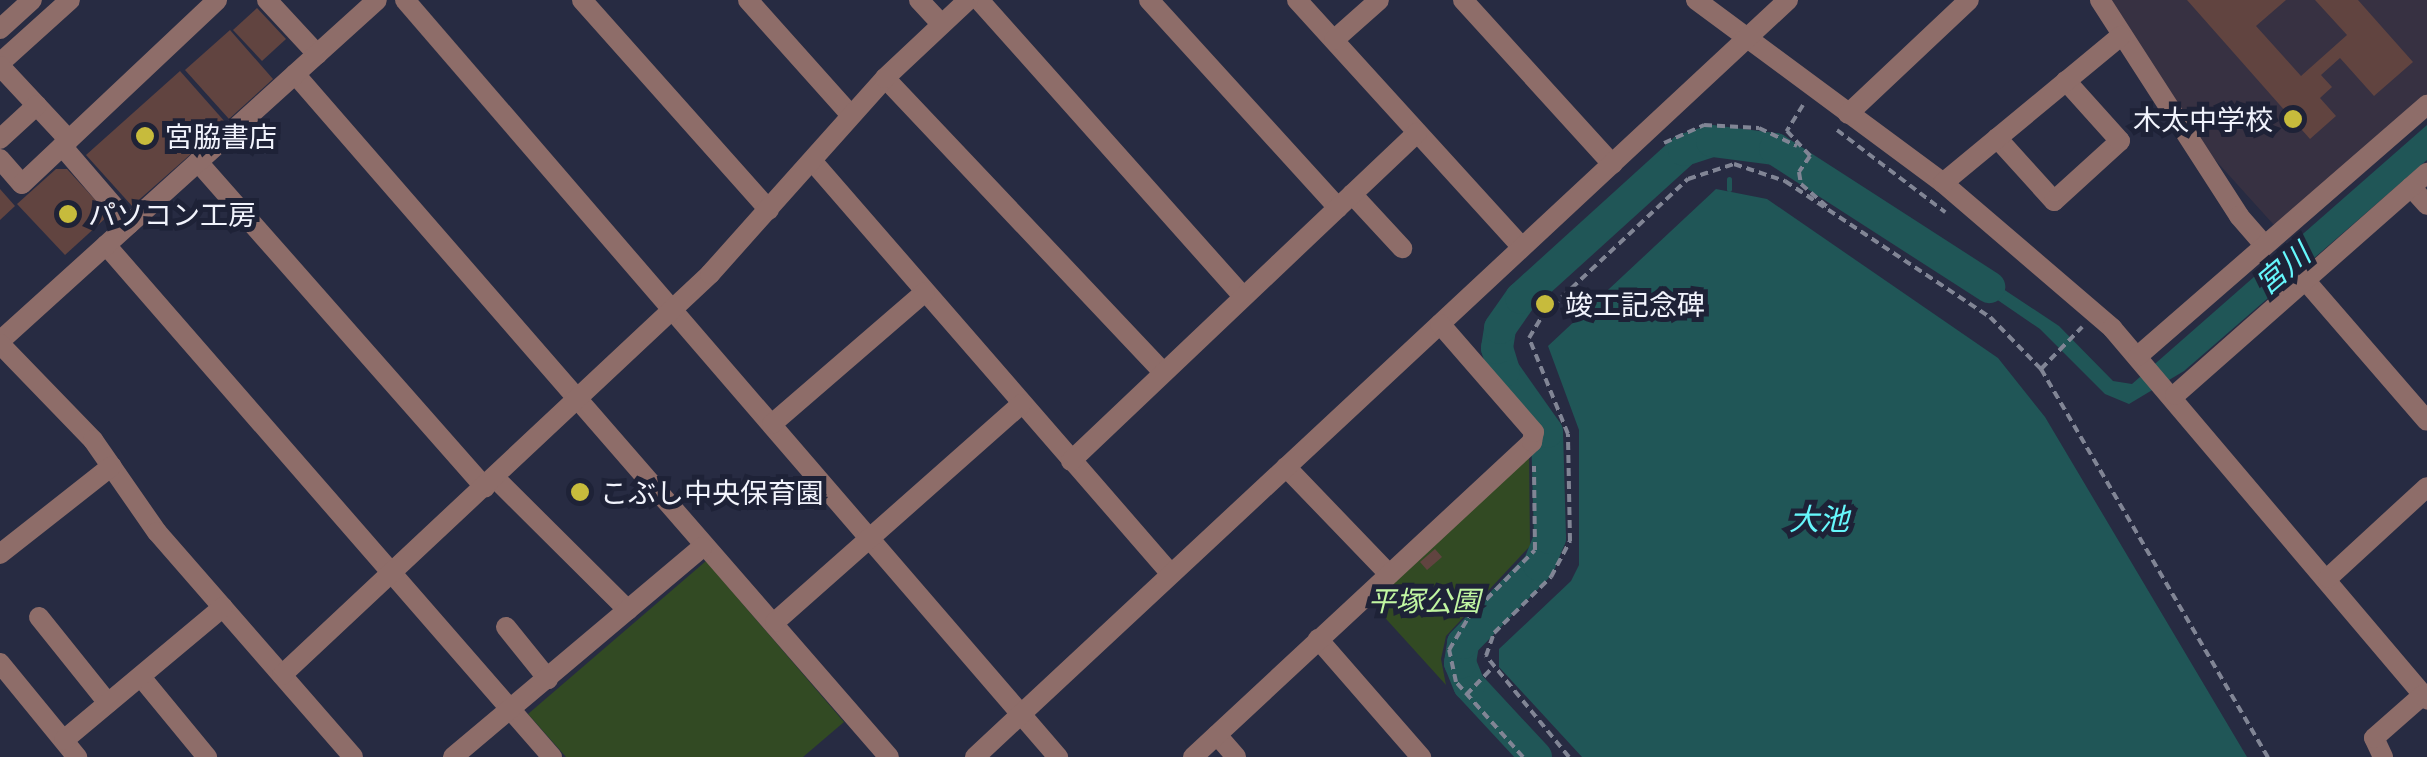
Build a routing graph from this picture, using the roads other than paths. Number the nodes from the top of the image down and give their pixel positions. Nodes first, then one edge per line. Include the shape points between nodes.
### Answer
1 (32, 0) edge
2 (70, 0) edge
3 (218, 0) edge
4 (267, 0) edge
5 (377, 0) edge
6 (406, 0) edge
7 (582, 0) edge
8 (748, 0) edge
9 (919, 0) edge
10 (968, 0) edge
11 (980, 0) edge
12 (1149, 0) edge
13 (1297, 0) edge
14 (1379, 0) edge
15 (1464, 0) edge
16 (1788, 0) edge
17 (1969, 0) edge
18 (2100, 0) edge
19 (1700, 1) edge
20 (941, 24) junction
21 (0, 29) edge
22 (2121, 36) junction
23 (1334, 40) junction
24 (1745, 40) junction
25 (317, 54) junction
26 (0, 64) edge
27 (294, 74) junction
28 (885, 78) junction
29 (2066, 82) junction
30 (2427, 104) edge
31 (36, 105) junction
32 (851, 115) junction
33 (1841, 121) junction
34 (1417, 133) junction
35 (1997, 138) junction
36 (0, 140) edge
37 (65, 143) junction
38 (0, 159) edge
39 (198, 162) junction
40 (814, 162) junction
41 (1612, 164) junction
42 (2419, 180) edge
43 (1942, 183) junction
44 (1345, 201) junction
45 (2427, 205) edge
46 (770, 210) junction
47 (129, 224) junction
48 (106, 245) junction
49 (2264, 245) junction
50 (1522, 247) junction
51 (1402, 248) dead end
52 (2305, 280) junction
53 (925, 292) junction
54 (1243, 296) junction
55 (674, 308) junction
56 (1440, 324) junction
57 (0, 342) edge
58 (2141, 359) junction
59 (1163, 372) junction
60 (2172, 392) junction
61 (578, 400) junction
62 (1021, 404) junction
63 (2427, 421) edge
64 (772, 424) junction
65 (1071, 461) junction
66 (112, 466) junction
67 (1286, 467) junction
68 (490, 484) junction
69 (2427, 488) edge
70 (870, 540) junction
71 (702, 547) junction
72 (0, 554) edge
73 (392, 571) junction
74 (1171, 574) junction
75 (1389, 574) junction
76 (2328, 578) junction
77 (224, 607) junction
78 (628, 610) junction
79 (39, 617) dead end
80 (775, 622) junction
81 (506, 628) dead end
82 (1318, 639) junction
83 (0, 662) edge
84 (282, 675) junction
85 (141, 677) junction
86 (548, 679) junction
87 (2425, 698) edge
88 (108, 703) junction
89 (512, 710) junction
90 (1021, 714) junction
91 (1217, 735) junction
92 (70, 749) edge
93 (207, 757) edge
94 (353, 757) edge
95 (453, 757) edge
96 (552, 757) edge
97 (889, 757) edge
98 (975, 757) edge
99 (1058, 757) edge
100 (1193, 757) edge
101 (1236, 757) edge
102 (1421, 757) edge
103 (2383, 757) edge

1 - 21 street
2 - 26 street
3 - 37 street
4 - 25 street
5 - 25 street
6 - 55 street
7 - 46 street
8 - 32 street
9 - 20 street
10 - 20 street
11 - 54 street
12 - 44 street
13 - 23 street
14 - 23 street
15 - 41 street
16 - 24 street
17 - 33 street
18 - 22 street
19 - 24 street
20 - 28 street
22 - 29 street
22 - 49 street
23 - 34 street
24 - 33 street
24 - 41 street
25 - 27 street
26 - 31 street
27 - 39 street
27 - 61 street
28 - 32 street
28 - 59 street
29 - 35 street
29 - 35 street via 2120,141 2054,201
30 - 49 street
31 - 36 street
31 - 37 street
32 - 40 street
33 - 43 street
34 - 44 street
34 - 50 street
35 - 43 street
37 - 38 street via 22,184
37 - 47 street
39 - 47 street
39 - 68 street
40 - 46 street
40 - 53 street
41 - 50 street
42 - 45 street
42 - 52 street
43 - 58 street
44 - 51 street
44 - 54 street
46 - 55 street
47 - 48 street
48 - 57 street
48 - 73 street
49 - 58 street
50 - 56 street
52 - 60 street
52 - 63 street
53 - 62 street
53 - 64 street
54 - 59 street
55 - 61 street
55 - 64 street
56 - 67 street
56 - 75 street via 1534,432 1532,442
57 - 66 street
58 - 60 street
59 - 65 street
60 - 76 street
61 - 68 street
61 - 71 street
62 - 65 street
62 - 70 street
64 - 70 street
65 - 74 street
66 - 72 street
66 - 77 street via 157,532
67 - 74 street
67 - 75 street
68 - 73 street
68 - 78 street
69 - 76 street
70 - 80 street
70 - 90 street
71 - 78 street
71 - 80 street
73 - 84 street
73 - 89 street
74 - 90 street
75 - 82 street
76 - 87 street
77 - 84 street
77 - 85 street
78 - 86 street
79 - 88 street
80 - 97 street
81 - 86 street
82 - 91 street
82 - 102 street
83 - 92 street
84 - 94 street
85 - 88 street
85 - 93 street
86 - 89 street
87 - 103 street via 2374,738
88 - 92 street
89 - 95 street
89 - 96 street
90 - 98 street
90 - 99 street
91 - 100 street
91 - 101 street

